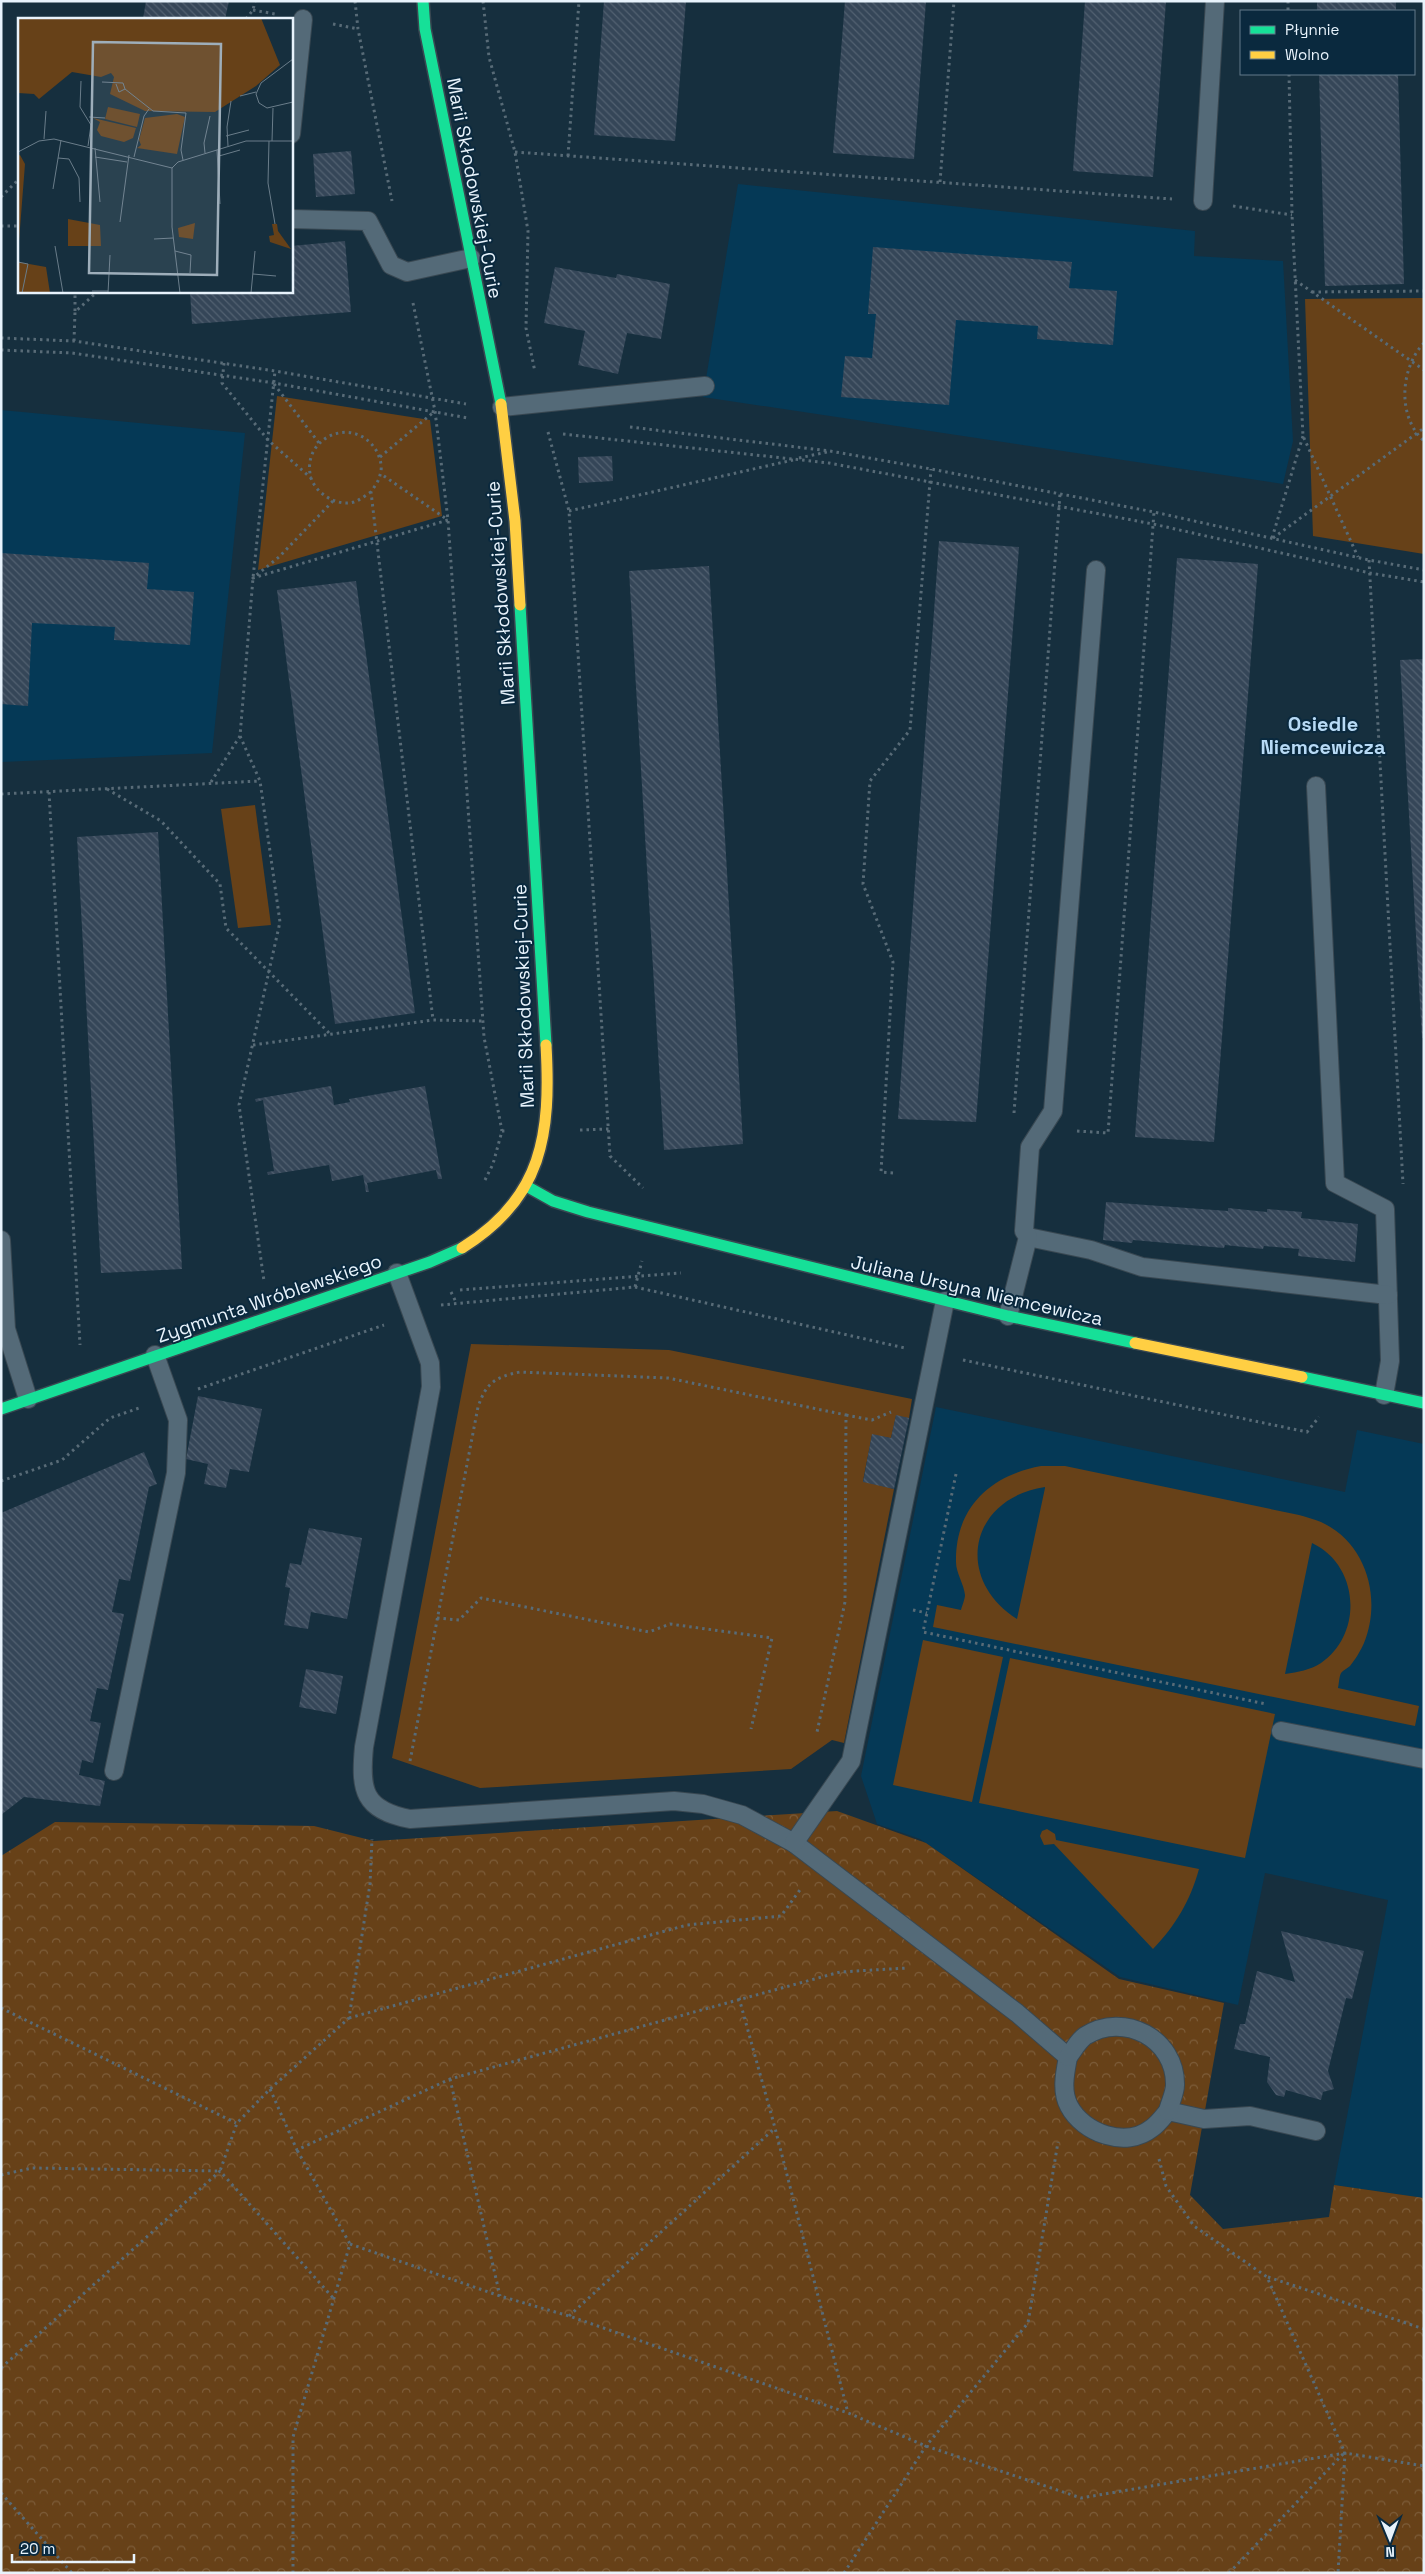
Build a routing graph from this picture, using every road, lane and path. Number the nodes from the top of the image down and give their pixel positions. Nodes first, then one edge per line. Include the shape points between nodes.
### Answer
1 (255, 1) edge
2 (355, 1) edge
3 (423, 1) edge
4 (483, 1) edge
5 (579, 1) edge
6 (954, 1) edge
7 (1215, 1) edge
8 (247, 18) edge
9 (303, 19) dead end
10 (1289, 75) edge
11 (292, 124) edge
12 (515, 152) junction
13 (568, 156) junction
14 (18, 180) edge
15 (940, 182) junction
16 (1, 197) edge
17 (1202, 201) junction
18 (393, 206) dead end
19 (1292, 215) junction
20 (292, 219) edge
21 (1, 226) edge
22 (18, 226) edge
23 (471, 258) junction
24 (407, 272) junction
25 (1295, 280) junction
26 (1424, 291) edge
27 (75, 292) edge
28 (97, 292) edge
29 (1312, 292) junction
30 (75, 312) junction
31 (1, 338) edge
32 (74, 341) junction
33 (1424, 343) edge
34 (1, 350) edge
35 (1411, 362) junction
36 (224, 363) junction
37 (1424, 370) edge
38 (275, 371) junction
39 (222, 375) junction
40 (274, 383) junction
41 (704, 386) dead end
42 (432, 397) junction
43 (541, 403) junction
44 (502, 409) junction
45 (435, 411) junction
46 (505, 426) junction
47 (623, 426) dead end
48 (1424, 428) edge
49 (548, 432) junction
50 (1417, 433) junction
51 (1303, 436) junction
52 (268, 440) junction
53 (1424, 441) edge
54 (319, 443) junction
55 (830, 451) junction
56 (380, 457) junction
57 (797, 459) junction
58 (931, 469) junction
59 (381, 474) junction
60 (311, 478) junction
61 (930, 481) junction
62 (371, 492) junction
63 (1060, 493) junction
64 (1330, 497) junction
65 (333, 501) junction
66 (1059, 506) junction
67 (569, 511) junction
68 (1154, 512) junction
69 (448, 520) junction
70 (1153, 524) junction
71 (378, 539) junction
72 (1272, 539) junction
73 (1358, 558) junction
74 (1370, 560) junction
75 (1096, 570) dead end
76 (1424, 570) edge
77 (1370, 573) junction
78 (253, 578) junction
79 (1424, 582) edge
80 (240, 736) junction
81 (260, 781) junction
82 (211, 782) junction
83 (1316, 786) dead end
84 (106, 789) junction
85 (49, 792) junction
86 (1, 794) edge
87 (269, 971) junction
88 (433, 1020) junction
89 (483, 1022) junction
90 (330, 1034) junction
91 (253, 1045) junction
92 (1014, 1120) dead end
93 (1043, 1128) junction
94 (609, 1129) junction
95 (502, 1131) junction
96 (545, 1131) junction
97 (893, 1173) dead end
98 (483, 1184) dead end
99 (528, 1187) junction
100 (1403, 1187) dead end
101 (650, 1195) dead end
102 (1028, 1238) junction
103 (1, 1240) edge
104 (710, 1242) junction
105 (642, 1259) dead end
106 (397, 1273) junction
107 (638, 1275) junction
108 (265, 1286) dead end
109 (635, 1287) junction
110 (1388, 1296) junction
111 (945, 1301) junction
112 (411, 1308) junction
113 (1008, 1316) junction
114 (4, 1330) edge
115 (80, 1348) dead end
116 (934, 1354) junction
117 (155, 1355) junction
118 (1384, 1395) junction
119 (170, 1398) junction
120 (28, 1399) junction
121 (1424, 1404) edge
122 (1, 1409) edge
123 (922, 1412) junction
124 (1323, 1412) dead end
125 (846, 1415) junction
126 (956, 1474) dead end
127 (1, 1480) edge
128 (437, 1618) junction
129 (751, 1729) dead end
130 (1281, 1731) joint
131 (817, 1732) dead end
132 (1424, 1759) edge
133 (410, 1761) dead end
134 (114, 1772) dead end
135 (373, 1804) junction
136 (794, 1843) junction
137 (820, 1862) junction
138 (955, 1965) junction
139 (739, 1998) junction
140 (1, 2008) edge
141 (349, 2018) junction
142 (1068, 2057) junction
143 (450, 2079) junction
144 (270, 2089) junction
145 (1068, 2105) junction
146 (1168, 2111) junction
147 (237, 2123) junction
148 (775, 2128) junction
149 (1151, 2129) junction
150 (1316, 2131) dead end
151 (297, 2150) junction
152 (220, 2172) junction
153 (1, 2175) edge
154 (350, 2244) junction
155 (1267, 2277) junction
156 (500, 2296) junction
157 (334, 2299) junction
158 (569, 2316) junction
159 (1424, 2329) edge
160 (1, 2368) edge
161 (848, 2413) junction
162 (926, 2446) junction
163 (1345, 2453) junction
164 (1424, 2466) edge
165 (1, 2493) edge
166 (72, 2573) edge
167 (292, 2573) edge
168 (844, 2573) edge
169 (1229, 2573) edge
170 (1338, 2573) edge

1 - 8 path
2 - 18 path
3 - 23 street, Marii Skłodowskiej-Curie via 425,29
4 - 12 path via 490,57
5 - 13 path
6 - 15 path
7 - 17 lane
9 - 11 lane
10 - 19 path
12 - 13 path
12 - 43 path via 528,231 526,328
13 - 15 path
14 - 16 path
15 - 17 path
17 - 19 path
19 - 25 path
20 - 24 lane via 368,221 391,265
21 - 22 path
23 - 24 lane
23 - 44 street, Marii Skłodowskiej-Curie
24 - 42 path
25 - 29 path
25 - 51 path
26 - 29 path
27 - 30 path
28 - 30 path
29 - 35 path
30 - 32 path
31 - 32 path
32 - 36 path
33 - 35 path
34 - 39 path via 72,353
35 - 37 path
35 - 50 path via 1404,394 1408,417
36 - 38 path
36 - 39 path
38 - 40 path
38 - 42 path
39 - 40 path
39 - 52 path via 222,383
40 - 45 path
40 - 52 path
40 - 54 path
41 - 43 lane
42 - 44 path
42 - 45 path
43 - 44 lane
43 - 49 path
44 - 46 street, Marii Skłodowskiej-Curie
45 - 46 path
45 - 56 path
45 - 69 path
46 - 49 path
46 - 96 street, Marii Skłodowskiej-Curie via 515,521 547,1061
47 - 55 path
48 - 50 path
49 - 57 path
49 - 67 path
50 - 53 path
50 - 64 path
51 - 64 path
51 - 72 path
52 - 60 path
52 - 78 path
54 - 56 path via 335,433 354,432 370,441
54 - 60 path via 311,459
55 - 57 path
55 - 58 path
56 - 59 path
57 - 61 path
57 - 67 path
58 - 61 path
58 - 63 path
59 - 62 path
59 - 69 path
60 - 65 path via 320,492
61 - 66 path
61 - 97 path via 910,730 870,781 863,884 893,962 881,1172
62 - 65 path via 353,502
62 - 71 path
63 - 66 path
63 - 68 path
64 - 72 path
64 - 73 path
65 - 78 path via 279,557
66 - 70 path
66 - 92 path
67 - 94 path
68 - 70 path
68 - 72 path
69 - 71 path
69 - 89 path
70 - 77 path
70 - 93 path via 1108,1133
71 - 78 path
71 - 88 path
72 - 73 path
73 - 74 path
74 - 76 path
74 - 77 path
75 - 93 lane via 1053,1111
77 - 79 path
77 - 100 path
78 - 80 path
80 - 81 path
80 - 82 path
81 - 82 path
81 - 87 path via 280,922
82 - 84 path
83 - 110 lane via 1335,1183 1385,1209
84 - 85 path
84 - 87 path via 160,821 220,884 226,928
85 - 86 path
85 - 115 path
87 - 90 path
87 - 91 path
88 - 89 path
88 - 90 path
89 - 95 path
90 - 91 path
91 - 108 path via 239,1105
93 - 102 lane via 1030,1147 1024,1231
94 - 96 path
94 - 101 path via 610,1156
95 - 96 path
95 - 98 path via 493,1164
96 - 99 street, Marii Skłodowskiej-Curie
99 - 104 street, Juliana Ursyna Niemcewicza via 553,1201
99 - 106 street, Zygmunta Wróblewskiego via 505,1216 461,1249
102 - 110 lane via 1091,1250 1142,1267
102 - 113 lane
103 - 114 lane
104 - 107 path via 690,1268 680,1274
104 - 111 street, Juliana Ursyna Niemcewicza
105 - 107 path
106 - 112 lane
106 - 117 street, Zygmunta Wróblewskiego
107 - 109 path
107 - 112 path via 435,1292
109 - 112 path
109 - 116 path
110 - 118 lane via 1390,1361
111 - 113 street, Juliana Ursyna Niemcewicza
111 - 116 lane
112 - 119 path
112 - 135 lane via 430,1363 432,1387 364,1747 364,1788
113 - 118 street, Juliana Ursyna Niemcewicza
114 - 120 lane
116 - 123 lane
116 - 124 path via 1307,1432
117 - 119 lane
117 - 120 street, Zygmunta Wróblewskiego
118 - 121 street, Juliana Ursyna Niemcewicza
119 - 127 path via 110,1418 62,1460
119 - 134 lane via 178,1420 176,1473
120 - 122 street, Zygmunta Wróblewskiego
123 - 125 path via 901,1408 872,1420
123 - 136 lane via 851,1761
125 - 128 path via 668,1378 520,1372 503,1375 490,1383 478,1407
125 - 131 path via 845,1602
126 - 130 path via 923,1632 1286,1708
128 - 129 path via 459,1620 481,1598 649,1632 670,1624 772,1638
128 - 133 path
130 - 132 lane
135 - 136 lane via 390,1815 410,1819 674,1801 703,1804 742,1815
135 - 141 path via 370,1884
136 - 137 lane
137 - 138 lane
137 - 141 path via 781,1916 687,1925
138 - 139 path via 840,1972
138 - 142 lane
139 - 143 path
139 - 148 path
140 - 147 path
141 - 144 path
142 - 145 lane via 1064,2081
142 - 146 lane via 1084,2037 1108,2027 1134,2028 1156,2040 1171,2061 1176,2086
143 - 151 path
143 - 156 path
144 - 147 path
144 - 151 path
145 - 149 lane via 1083,2125 1103,2135 1130,2138
145 - 162 path via 1060,2124 1028,2324
146 - 149 lane
146 - 150 lane via 1204,2119 1250,2116
147 - 152 path
148 - 158 path
148 - 161 path
149 - 155 path via 1166,2186 1194,2226
151 - 154 path
152 - 153 path via 32,2168
152 - 157 path
152 - 160 path
154 - 156 path
154 - 157 path
155 - 159 path
155 - 163 path
156 - 158 path
157 - 167 path via 293,2437
158 - 161 path
161 - 162 path
162 - 163 path via 1081,2498
162 - 168 path
163 - 164 path
163 - 169 path
163 - 170 path
165 - 166 path

